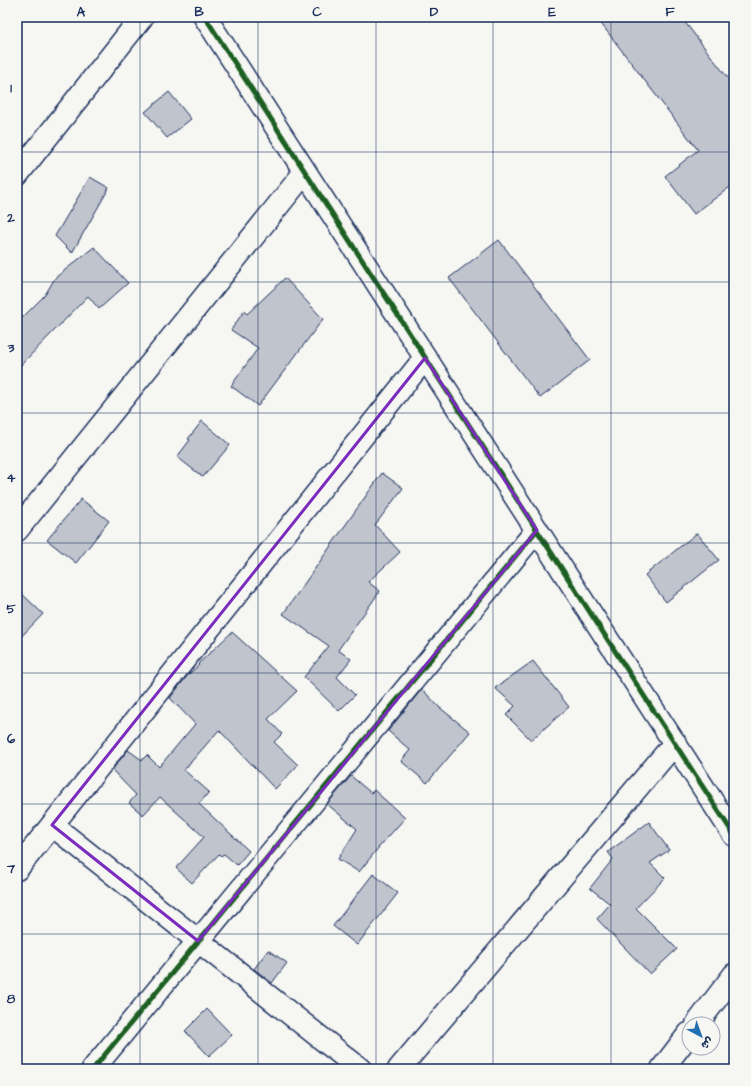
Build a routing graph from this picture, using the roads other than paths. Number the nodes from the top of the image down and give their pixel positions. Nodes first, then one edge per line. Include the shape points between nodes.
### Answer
1 (142, 17) edge
2 (205, 17) edge
3 (305, 172) junction
4 (17, 175) edge
5 (425, 358) junction
6 (17, 530) edge
7 (537, 530) junction
8 (674, 743) junction
9 (52, 825) junction
10 (734, 835) edge
11 (17, 869) edge
12 (198, 941) junction
13 (734, 975) edge
14 (703, 1016) edge
15 (681, 1044) edge
16 (93, 1069) edge
17 (360, 1069) edge
18 (399, 1069) edge
19 (662, 1069) edge

1 - 4 street
2 - 3 street
3 - 5 street
3 - 6 street
5 - 7 street
5 - 9 street
7 - 8 street
7 - 12 street
8 - 10 street
8 - 18 street
9 - 11 street
9 - 12 street
12 - 16 street
12 - 17 street
13 - 14 street
15 - 19 street

